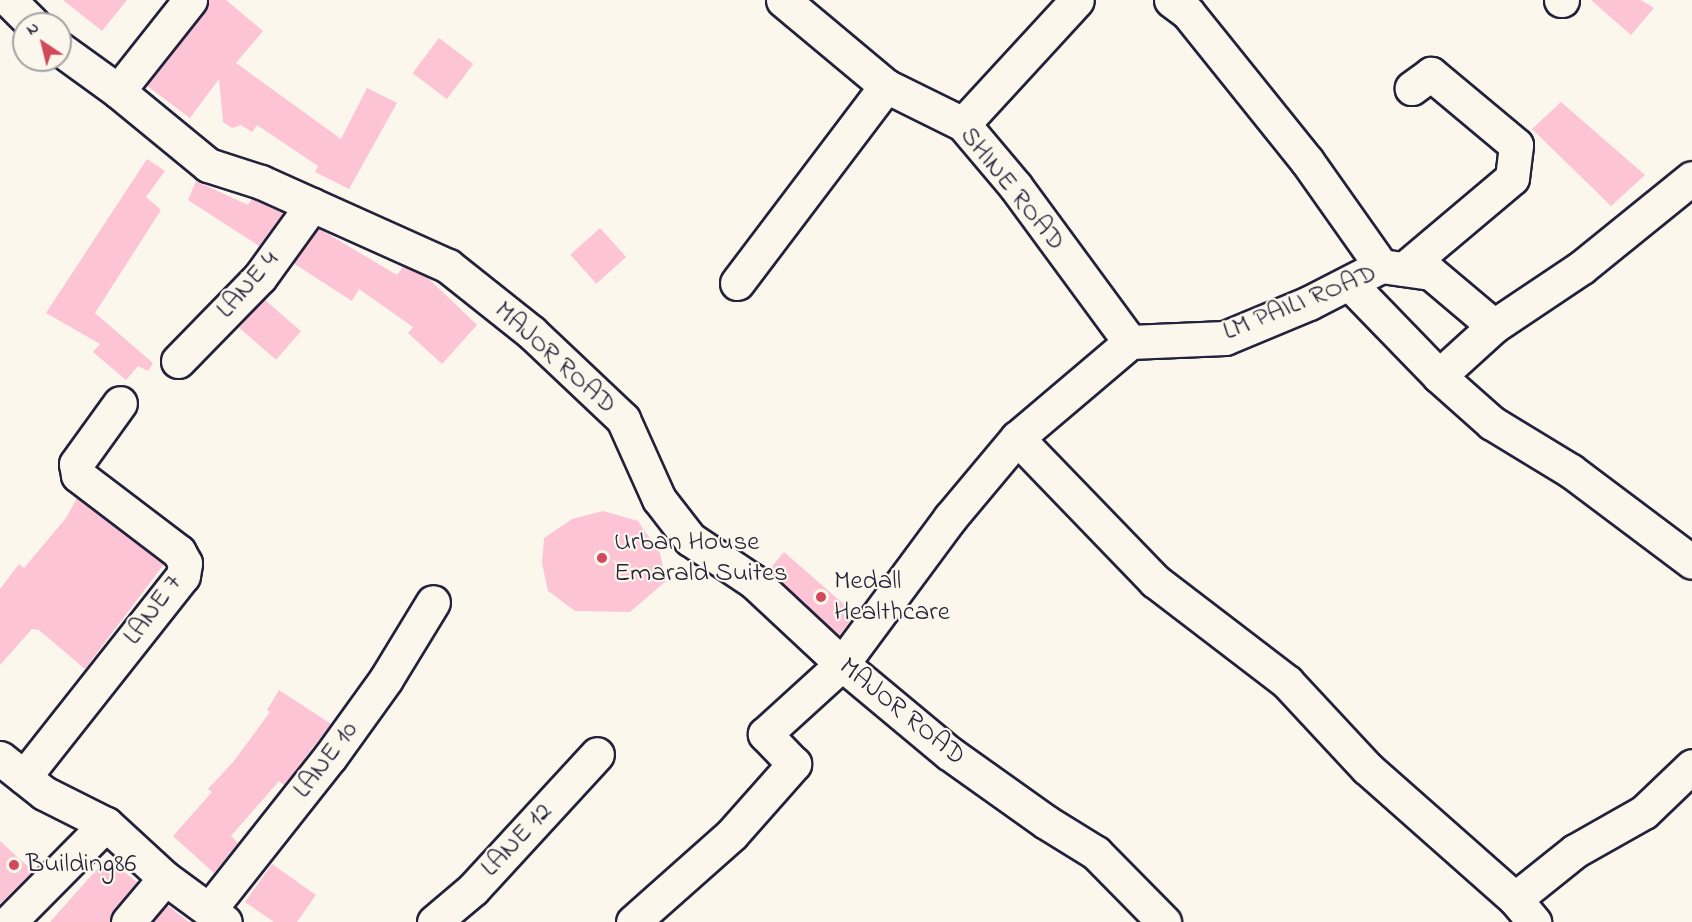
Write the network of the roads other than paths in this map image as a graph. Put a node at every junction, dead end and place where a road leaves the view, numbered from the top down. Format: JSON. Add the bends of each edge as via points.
{"nodes":[{"id":1,"x":190,"y":0,"type":"edge"},
{"id":2,"x":783,"y":0,"type":"edge"},
{"id":3,"x":1077,"y":0,"type":"edge"},
{"id":4,"x":1171,"y":0,"type":"edge"},
{"id":5,"x":72,"y":58,"type":"edge"},
{"id":6,"x":886,"y":86,"type":"junction"},
{"id":7,"x":1412,"y":88,"type":"dead end"},
{"id":8,"x":118,"y":91,"type":"junction"},
{"id":9,"x":963,"y":124,"type":"junction"},
{"id":10,"x":1692,"y":178,"type":"edge"},
{"id":11,"x":312,"y":205,"type":"junction"},
{"id":12,"x":1393,"y":268,"type":"junction"},
{"id":13,"x":737,"y":283,"type":"dead end"},
{"id":14,"x":1349,"y":283,"type":"junction"},
{"id":15,"x":1494,"y":326,"type":"junction"},
{"id":16,"x":1130,"y":342,"type":"junction"},
{"id":17,"x":178,"y":361,"type":"dead end"},
{"id":18,"x":1439,"y":376,"type":"junction"},
{"id":19,"x":120,"y":403,"type":"dead end"},
{"id":20,"x":1017,"y":438,"type":"junction"},
{"id":21,"x":1692,"y":562,"type":"edge"},
{"id":22,"x":433,"y":602,"type":"dead end"},
{"id":23,"x":842,"y":664,"type":"junction"},
{"id":24,"x":597,"y":754,"type":"dead end"},
{"id":25,"x":1692,"y":766,"type":"edge"},
{"id":26,"x":12,"y":767,"type":"edge"},
{"id":27,"x":106,"y":824,"type":"junction"},
{"id":28,"x":165,"y":878,"type":"junction"},
{"id":29,"x":1525,"y":910,"type":"edge"},
{"id":30,"x":217,"y":916,"type":"edge"},
{"id":31,"x":9,"y":922,"type":"edge"},
{"id":32,"x":128,"y":922,"type":"edge"},
{"id":33,"x":434,"y":922,"type":"edge"},
{"id":34,"x":633,"y":922,"type":"edge"},
{"id":35,"x":1164,"y":922,"type":"edge"}],
"edges":[{"from":1,"to":8,"type":"street"},
{"from":2,"to":6,"type":"street","name":"SHINE ROAD"},
{"from":3,"to":9,"type":"street"},
{"from":4,"to":12,"type":"street","via":[[1188,13]]},
{"from":5,"to":8,"type":"street","name":"MAJOR ROAD"},
{"from":6,"to":9,"type":"street","name":"SHINE ROAD"},
{"from":6,"to":13,"type":"street"},
{"from":7,"to":12,"type":"street","via":[[1431,74],[1516,145],[1512,178]]},
{"from":8,"to":11,"type":"street","name":"MAJOR ROAD","via":[[208,165],[261,182]]},
{"from":9,"to":16,"type":"street","name":"SHINE ROAD","via":[[1016,187]]},
{"from":10,"to":15,"type":"street","via":[[1582,267]]},
{"from":11,"to":17,"type":"street","name":"LANE 4","via":[[260,277]]},
{"from":11,"to":23,"type":"street","name":"MAJOR ROAD","via":[[448,266],[531,332],[623,419],[659,499],[690,539],[753,581]]},
{"from":12,"to":14,"type":"street","name":"LM PAILI ROAD"},
{"from":12,"to":15,"type":"street","name":"LM PAILI ROAD","via":[[1431,273]]},
{"from":14,"to":16,"type":"street","name":"LM PAILI ROAD","via":[[1225,338]]},
{"from":14,"to":18,"type":"street"},
{"from":15,"to":18,"type":"street"},
{"from":16,"to":20,"type":"street"},
{"from":18,"to":21,"type":"street","via":[[1492,423],[1571,471]]},
{"from":19,"to":26,"type":"street","name":"LANE 7","via":[[76,464],[78,475],[179,552],[185,563],[183,576]]},
{"from":20,"to":23,"type":"street","via":[[950,519]]},
{"from":20,"to":29,"type":"street","via":[[1155,581],[1287,682],[1366,768]]},
{"from":22,"to":30,"type":"street","name":"LANE 10","via":[[386,680]]},
{"from":23,"to":34,"type":"street","via":[[765,734],[794,764],[732,834]]},
{"from":23,"to":35,"type":"street","name":"MAJOR ROAD","via":[[949,753],[1096,853]]},
{"from":24,"to":33,"type":"street","name":"LANE 12","via":[[472,889]]},
{"from":25,"to":29,"type":"street","via":[[1644,812],[1575,851]]},
{"from":26,"to":27,"type":"street","via":[[44,793]]},
{"from":27,"to":28,"type":"street"},
{"from":27,"to":31,"type":"street"},
{"from":28,"to":30,"type":"street"},
{"from":28,"to":32,"type":"street"}]}
